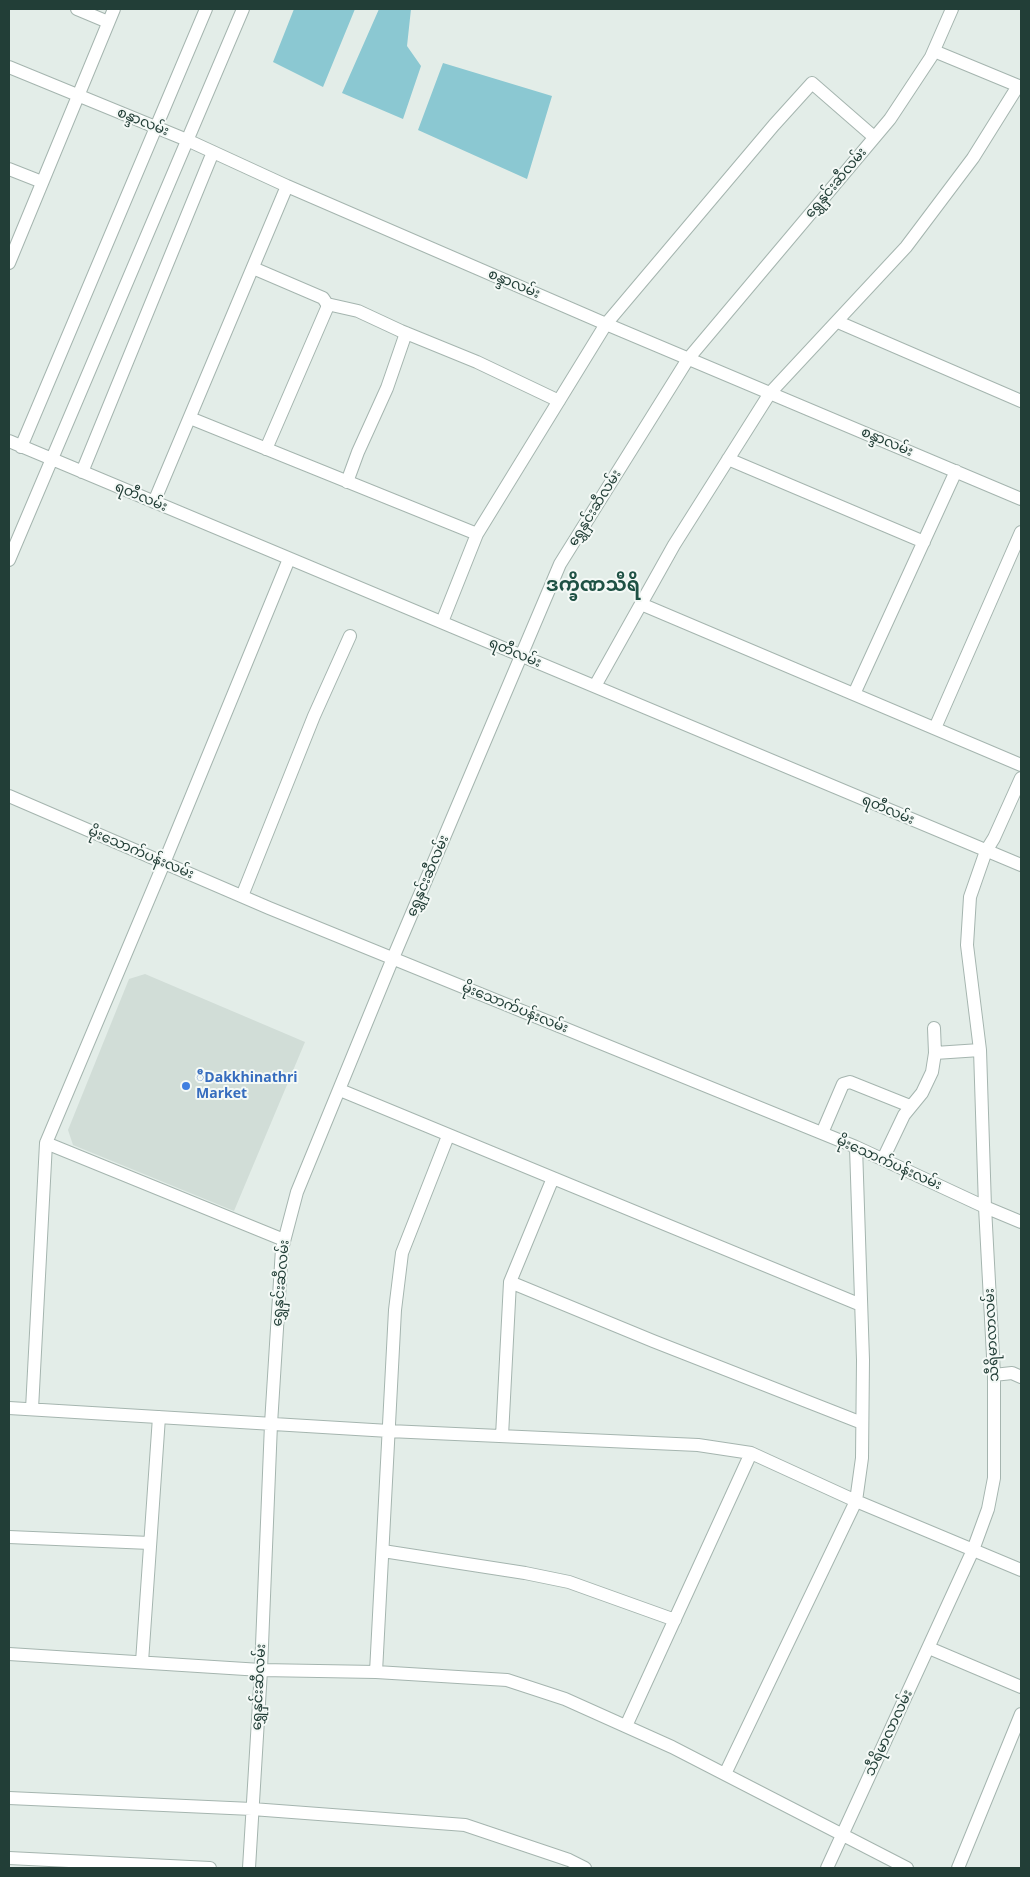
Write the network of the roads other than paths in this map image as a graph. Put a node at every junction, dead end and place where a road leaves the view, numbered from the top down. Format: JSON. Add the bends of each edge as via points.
{"nodes":[{"id":1,"x":76,"y":9,"type":"edge"},
{"id":2,"x":114,"y":9,"type":"edge"},
{"id":3,"x":206,"y":9,"type":"edge"},
{"id":4,"x":243,"y":9,"type":"edge"},
{"id":5,"x":952,"y":9,"type":"edge"},
{"id":6,"x":108,"y":22,"type":"junction"},
{"id":7,"x":934,"y":50,"type":"junction"},
{"id":8,"x":9,"y":67,"type":"edge"},
{"id":9,"x":1020,"y":86,"type":"edge"},
{"id":10,"x":78,"y":96,"type":"junction"},
{"id":11,"x":157,"y":128,"type":"junction"},
{"id":12,"x":874,"y":138,"type":"junction"},
{"id":13,"x":187,"y":140,"type":"junction"},
{"id":14,"x":213,"y":152,"type":"junction"},
{"id":15,"x":9,"y":169,"type":"edge"},
{"id":16,"x":42,"y":182,"type":"junction"},
{"id":17,"x":287,"y":186,"type":"junction"},
{"id":18,"x":9,"y":263,"type":"edge"},
{"id":19,"x":253,"y":268,"type":"junction"},
{"id":20,"x":327,"y":304,"type":"junction"},
{"id":21,"x":838,"y":322,"type":"junction"},
{"id":22,"x":606,"y":324,"type":"junction"},
{"id":23,"x":406,"y":333,"type":"junction"},
{"id":24,"x":688,"y":359,"type":"junction"},
{"id":25,"x":770,"y":393,"type":"junction"},
{"id":26,"x":559,"y":401,"type":"junction"},
{"id":27,"x":1021,"y":401,"type":"edge"},
{"id":28,"x":190,"y":418,"type":"junction"},
{"id":29,"x":9,"y":442,"type":"edge"},
{"id":30,"x":21,"y":447,"type":"junction"},
{"id":31,"x":266,"y":449,"type":"junction"},
{"id":32,"x":728,"y":459,"type":"junction"},
{"id":33,"x":52,"y":460,"type":"junction"},
{"id":34,"x":956,"y":471,"type":"junction"},
{"id":35,"x":82,"y":472,"type":"junction"},
{"id":36,"x":347,"y":482,"type":"junction"},
{"id":37,"x":1021,"y":499,"type":"edge"},
{"id":38,"x":154,"y":502,"type":"junction"},
{"id":39,"x":1021,"y":532,"type":"edge"},
{"id":40,"x":477,"y":534,"type":"junction"},
{"id":41,"x":924,"y":542,"type":"junction"},
{"id":42,"x":289,"y":559,"type":"junction"},
{"id":43,"x":9,"y":560,"type":"edge"},
{"id":44,"x":641,"y":604,"type":"junction"},
{"id":45,"x":442,"y":622,"type":"junction"},
{"id":46,"x":350,"y":636,"type":"dead end"},
{"id":47,"x":520,"y":655,"type":"junction"},
{"id":48,"x":595,"y":686,"type":"junction"},
{"id":49,"x":854,"y":694,"type":"junction"},
{"id":50,"x":935,"y":728,"type":"junction"},
{"id":51,"x":1021,"y":765,"type":"edge"},
{"id":52,"x":1021,"y":778,"type":"edge"},
{"id":53,"x":9,"y":796,"type":"edge"},
{"id":54,"x":986,"y":851,"type":"junction"},
{"id":55,"x":164,"y":863,"type":"junction"},
{"id":56,"x":1021,"y":865,"type":"edge"},
{"id":57,"x":242,"y":896,"type":"junction"},
{"id":58,"x":393,"y":958,"type":"junction"},
{"id":59,"x":934,"y":1028,"type":"dead end"},
{"id":60,"x":980,"y":1050,"type":"junction"},
{"id":61,"x":935,"y":1053,"type":"junction"},
{"id":62,"x":340,"y":1090,"type":"junction"},
{"id":63,"x":910,"y":1106,"type":"junction"},
{"id":64,"x":822,"y":1133,"type":"junction"},
{"id":65,"x":448,"y":1136,"type":"junction"},
{"id":66,"x":46,"y":1143,"type":"junction"},
{"id":67,"x":856,"y":1147,"type":"junction"},
{"id":68,"x":883,"y":1159,"type":"junction"},
{"id":69,"x":553,"y":1178,"type":"junction"},
{"id":70,"x":985,"y":1207,"type":"junction"},
{"id":71,"x":1021,"y":1222,"type":"edge"},
{"id":72,"x":284,"y":1240,"type":"junction"},
{"id":73,"x":510,"y":1282,"type":"junction"},
{"id":74,"x":861,"y":1305,"type":"junction"},
{"id":75,"x":994,"y":1375,"type":"junction"},
{"id":76,"x":1021,"y":1377,"type":"edge"},
{"id":77,"x":9,"y":1408,"type":"edge"},
{"id":78,"x":32,"y":1409,"type":"junction"},
{"id":79,"x":159,"y":1417,"type":"junction"},
{"id":80,"x":862,"y":1423,"type":"junction"},
{"id":81,"x":271,"y":1424,"type":"junction"},
{"id":82,"x":389,"y":1431,"type":"junction"},
{"id":83,"x":502,"y":1436,"type":"junction"},
{"id":84,"x":751,"y":1453,"type":"junction"},
{"id":85,"x":856,"y":1501,"type":"junction"},
{"id":86,"x":9,"y":1537,"type":"edge"},
{"id":87,"x":150,"y":1543,"type":"junction"},
{"id":88,"x":383,"y":1550,"type":"junction"},
{"id":89,"x":973,"y":1550,"type":"junction"},
{"id":90,"x":1021,"y":1570,"type":"edge"},
{"id":91,"x":675,"y":1620,"type":"junction"},
{"id":92,"x":928,"y":1648,"type":"junction"},
{"id":93,"x":9,"y":1654,"type":"edge"},
{"id":94,"x":142,"y":1662,"type":"junction"},
{"id":95,"x":260,"y":1670,"type":"junction"},
{"id":96,"x":376,"y":1672,"type":"junction"},
{"id":97,"x":1021,"y":1687,"type":"edge"},
{"id":98,"x":1021,"y":1714,"type":"edge"},
{"id":99,"x":626,"y":1726,"type":"junction"},
{"id":100,"x":725,"y":1774,"type":"junction"},
{"id":101,"x":9,"y":1798,"type":"edge"},
{"id":102,"x":252,"y":1809,"type":"junction"},
{"id":103,"x":842,"y":1836,"type":"junction"},
{"id":104,"x":9,"y":1858,"type":"edge"},
{"id":105,"x":210,"y":1868,"type":"edge"},
{"id":106,"x":249,"y":1868,"type":"edge"},
{"id":107,"x":585,"y":1868,"type":"edge"},
{"id":108,"x":827,"y":1868,"type":"edge"},
{"id":109,"x":907,"y":1868,"type":"edge"},
{"id":110,"x":958,"y":1868,"type":"edge"}],
"edges":[{"from":1,"to":6,"type":"street"},
{"from":2,"to":6,"type":"street"},
{"from":3,"to":11,"type":"street"},
{"from":4,"to":13,"type":"street"},
{"from":5,"to":7,"type":"street","name":"ရွှေနှင်းဆီလမ်း"},
{"from":6,"to":10,"type":"street"},
{"from":7,"to":9,"type":"street"},
{"from":7,"to":12,"type":"street","name":"ရွှေနှင်းဆီလမ်း","via":[[890,119]]},
{"from":8,"to":10,"type":"street","name":"စန္ဒာလမ်း"},
{"from":9,"to":21,"type":"street","via":[[973,158],[906,247]]},
{"from":10,"to":11,"type":"street","name":"စန္ဒာလမ်း"},
{"from":10,"to":16,"type":"street"},
{"from":11,"to":13,"type":"street","name":"စန္ဒာလမ်း"},
{"from":11,"to":30,"type":"street"},
{"from":12,"to":22,"type":"street","via":[[812,83]]},
{"from":12,"to":24,"type":"street","name":"ရွှေနှင်းဆီလမ်း"},
{"from":13,"to":14,"type":"street","name":"စန္ဒာလမ်း"},
{"from":13,"to":33,"type":"street"},
{"from":14,"to":17,"type":"street","name":"စန္ဒာလမ်း"},
{"from":14,"to":35,"type":"street"},
{"from":15,"to":16,"type":"street"},
{"from":16,"to":18,"type":"street"},
{"from":17,"to":19,"type":"street"},
{"from":17,"to":22,"type":"street","name":"စန္ဒာလမ်း"},
{"from":19,"to":20,"type":"street","via":[[323,298]]},
{"from":19,"to":28,"type":"street"},
{"from":20,"to":23,"type":"street","via":[[358,311]]},
{"from":20,"to":31,"type":"street"},
{"from":21,"to":25,"type":"street"},
{"from":21,"to":27,"type":"street"},
{"from":22,"to":24,"type":"street","name":"စန္ဒာလမ်း"},
{"from":22,"to":26,"type":"street"},
{"from":23,"to":26,"type":"street","via":[[478,362]]},
{"from":23,"to":36,"type":"street","via":[[387,388]]},
{"from":24,"to":25,"type":"street","name":"စန္ဒာလမ်း"},
{"from":24,"to":47,"type":"street","name":"ရွှေနှင်းဆီလမ်း","via":[[560,564]]},
{"from":25,"to":32,"type":"street"},
{"from":25,"to":34,"type":"street","name":"စန္ဒာလမ်း"},
{"from":26,"to":40,"type":"street"},
{"from":28,"to":31,"type":"street"},
{"from":28,"to":38,"type":"street"},
{"from":29,"to":30,"type":"street","name":"ရတီလမ်း"},
{"from":30,"to":33,"type":"street","name":"ရတီလမ်း"},
{"from":31,"to":36,"type":"street"},
{"from":32,"to":41,"type":"street"},
{"from":32,"to":44,"type":"street"},
{"from":33,"to":35,"type":"street","name":"ရတီလမ်း"},
{"from":33,"to":43,"type":"street"},
{"from":34,"to":37,"type":"street","name":"စန္ဒာလမ်း"},
{"from":34,"to":41,"type":"street"},
{"from":35,"to":38,"type":"street","name":"ရတီလမ်း"},
{"from":36,"to":40,"type":"street"},
{"from":38,"to":42,"type":"street","name":"ရတီလမ်း"},
{"from":39,"to":50,"type":"street"},
{"from":40,"to":45,"type":"street"},
{"from":41,"to":49,"type":"street"},
{"from":42,"to":45,"type":"street","name":"ရတီလမ်း"},
{"from":42,"to":55,"type":"street"},
{"from":44,"to":48,"type":"street"},
{"from":44,"to":49,"type":"street"},
{"from":45,"to":47,"type":"street","name":"ရတီလမ်း"},
{"from":46,"to":57,"type":"street","via":[[314,716]]},
{"from":47,"to":48,"type":"street","name":"ရတီလမ်း"},
{"from":47,"to":58,"type":"street","name":"ရွှေနှင်းဆီလမ်း"},
{"from":48,"to":54,"type":"street","name":"ရတီလမ်း"},
{"from":49,"to":50,"type":"street"},
{"from":50,"to":51,"type":"street"},
{"from":52,"to":54,"type":"street","name":"သီရိမာလာလမ်း"},
{"from":53,"to":55,"type":"street","name":"မိုးသောက်ပန်းလမ်း"},
{"from":54,"to":56,"type":"street","name":"ရတီလမ်း"},
{"from":54,"to":60,"type":"street","name":"သီရိမာလာလမ်း","via":[[970,897],[967,945]]},
{"from":55,"to":57,"type":"street","name":"မိုးသောက်ပန်းလမ်း"},
{"from":55,"to":66,"type":"street"},
{"from":57,"to":58,"type":"street","name":"မိုးသောက်ပန်းလမ်း"},
{"from":58,"to":62,"type":"street","name":"ရွှေနှင်းဆီလမ်း"},
{"from":58,"to":64,"type":"street","name":"မိုးသောက်ပန်းလမ်း"},
{"from":59,"to":61,"type":"street"},
{"from":60,"to":61,"type":"street"},
{"from":60,"to":70,"type":"street","name":"သီရိမာလာလမ်း"},
{"from":61,"to":63,"type":"street","via":[[932,1072],[922,1093]]},
{"from":62,"to":65,"type":"street"},
{"from":62,"to":72,"type":"street","name":"ရွှေနှင်းဆီလမ်း","via":[[297,1192]]},
{"from":63,"to":64,"type":"street","via":[[850,1082],[844,1084]]},
{"from":63,"to":68,"type":"street"},
{"from":64,"to":67,"type":"street","name":"မိုးသောက်ပန်းလမ်း"},
{"from":65,"to":69,"type":"street"},
{"from":65,"to":82,"type":"street","via":[[402,1253],[395,1310]]},
{"from":66,"to":72,"type":"street"},
{"from":66,"to":78,"type":"street"},
{"from":67,"to":68,"type":"street","name":"မိုးသောက်ပန်းလမ်း"},
{"from":67,"to":74,"type":"street"},
{"from":68,"to":70,"type":"street","name":"မိုးသောက်ပန်းလမ်း"},
{"from":69,"to":73,"type":"street"},
{"from":69,"to":74,"type":"street"},
{"from":70,"to":71,"type":"street","name":"မိုးသောက်ပန်းလမ်း"},
{"from":70,"to":75,"type":"street","name":"သီရိမာလာလမ်း"},
{"from":72,"to":81,"type":"street","name":"ရွှေနှင်းဆီလမ်း"},
{"from":73,"to":80,"type":"street"},
{"from":73,"to":83,"type":"street"},
{"from":74,"to":80,"type":"street"},
{"from":75,"to":76,"type":"street","via":[[1012,1373]]},
{"from":75,"to":89,"type":"street","name":"သီရိမာလာလမ်း","via":[[994,1478],[988,1509]]},
{"from":77,"to":78,"type":"street"},
{"from":78,"to":79,"type":"street"},
{"from":79,"to":81,"type":"street"},
{"from":79,"to":87,"type":"street"},
{"from":80,"to":85,"type":"street","via":[[862,1458]]},
{"from":81,"to":82,"type":"street"},
{"from":81,"to":95,"type":"street","name":"ရွှေနှင်းဆီလမ်း"},
{"from":82,"to":83,"type":"street"},
{"from":82,"to":88,"type":"street"},
{"from":83,"to":84,"type":"street","via":[[698,1445]]},
{"from":84,"to":85,"type":"street"},
{"from":84,"to":91,"type":"street"},
{"from":85,"to":89,"type":"street"},
{"from":85,"to":100,"type":"street"},
{"from":86,"to":87,"type":"street"},
{"from":87,"to":94,"type":"street"},
{"from":88,"to":91,"type":"street","via":[[569,1582]]},
{"from":88,"to":96,"type":"street"},
{"from":89,"to":90,"type":"street"},
{"from":89,"to":92,"type":"street","name":"သီရိမာလာလမ်း"},
{"from":91,"to":99,"type":"street"},
{"from":92,"to":97,"type":"street"},
{"from":92,"to":103,"type":"street","name":"သီရိမာလာလမ်း"},
{"from":93,"to":94,"type":"street"},
{"from":94,"to":95,"type":"street"},
{"from":95,"to":96,"type":"street"},
{"from":95,"to":102,"type":"street","name":"ရွှေနှင်းဆီလမ်း"},
{"from":96,"to":99,"type":"street","via":[[508,1680],[565,1699]]},
{"from":98,"to":110,"type":"street"},
{"from":99,"to":100,"type":"street"},
{"from":100,"to":103,"type":"street"},
{"from":101,"to":102,"type":"street"},
{"from":102,"to":106,"type":"street","name":"ရွှေနှင်းဆီလမ်း"},
{"from":102,"to":107,"type":"street","via":[[465,1825]]},
{"from":103,"to":108,"type":"street","name":"သီရိမာလာလမ်း"},
{"from":103,"to":109,"type":"street"},
{"from":104,"to":105,"type":"street"}]}
